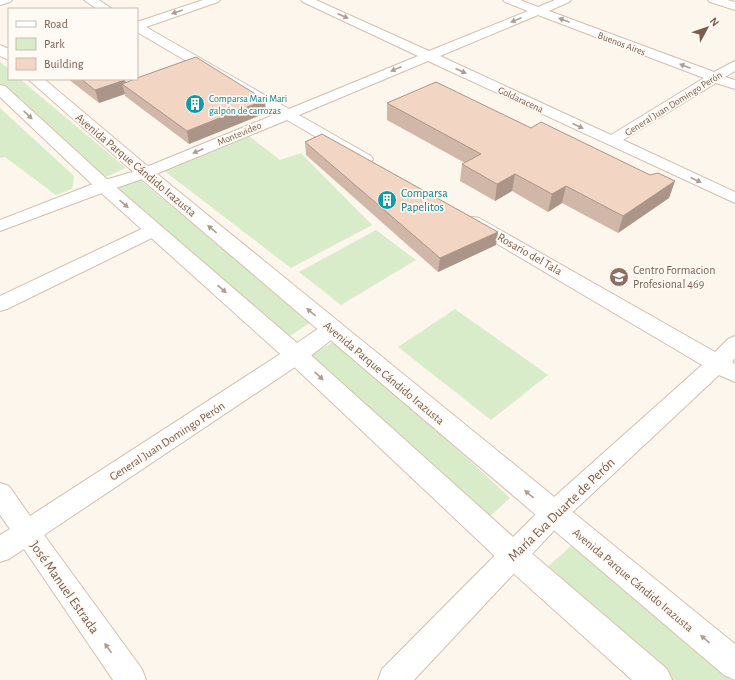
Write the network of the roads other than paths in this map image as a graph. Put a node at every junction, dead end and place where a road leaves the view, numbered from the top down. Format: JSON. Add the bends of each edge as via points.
{"nodes":[{"id":1,"x":6,"y":0,"type":"edge"},
{"id":2,"x":90,"y":0,"type":"edge"},
{"id":3,"x":214,"y":0,"type":"edge"},
{"id":4,"x":307,"y":0,"type":"edge"},
{"id":5,"x":509,"y":0,"type":"edge"},
{"id":6,"x":565,"y":0,"type":"edge"},
{"id":7,"x":714,"y":0,"type":"edge"},
{"id":8,"x":0,"y":2,"type":"edge"},
{"id":9,"x":735,"y":6,"type":"edge"},
{"id":10,"x":104,"y":8,"type":"edge"},
{"id":11,"x":538,"y":11,"type":"junction"},
{"id":12,"x":138,"y":26,"type":"edge"},
{"id":13,"x":138,"y":27,"type":"edge"},
{"id":14,"x":0,"y":49,"type":"edge"},
{"id":15,"x":8,"y":55,"type":"edge"},
{"id":16,"x":429,"y":56,"type":"junction"},
{"id":17,"x":735,"y":65,"type":"edge"},
{"id":18,"x":714,"y":77,"type":"junction"},
{"id":19,"x":37,"y":80,"type":"edge"},
{"id":20,"x":735,"y":85,"type":"edge"},
{"id":21,"x":0,"y":89,"type":"edge"},
{"id":22,"x":287,"y":113,"type":"junction"},
{"id":23,"x":611,"y":141,"type":"junction"},
{"id":24,"x":376,"y":165,"type":"edge"},
{"id":25,"x":145,"y":173,"type":"junction"},
{"id":26,"x":104,"y":186,"type":"junction"},
{"id":27,"x":735,"y":198,"type":"edge"},
{"id":28,"x":458,"y":213,"type":"edge"},
{"id":29,"x":0,"y":226,"type":"edge"},
{"id":30,"x":154,"y":230,"type":"junction"},
{"id":31,"x":0,"y":304,"type":"edge"},
{"id":32,"x":332,"y":329,"type":"junction"},
{"id":33,"x":735,"y":344,"type":"edge"},
{"id":34,"x":296,"y":355,"type":"junction"},
{"id":35,"x":726,"y":369,"type":"edge"},
{"id":36,"x":0,"y":494,"type":"edge"},
{"id":37,"x":553,"y":514,"type":"junction"},
{"id":38,"x":27,"y":533,"type":"junction"},
{"id":39,"x":0,"y":550,"type":"edge"},
{"id":40,"x":512,"y":554,"type":"junction"},
{"id":41,"x":735,"y":664,"type":"edge"},
{"id":42,"x":131,"y":680,"type":"edge"},
{"id":43,"x":393,"y":680,"type":"edge"},
{"id":44,"x":656,"y":680,"type":"edge"}],
"edges":[{"from":1,"to":8,"type":"street"},
{"from":2,"to":10,"type":"street"},
{"from":3,"to":12,"type":"street","one_way":true},
{"from":4,"to":16,"type":"street","name":"Goldaracena","one_way":true},
{"from":5,"to":11,"type":"street","name":"Buenos Aires"},
{"from":6,"to":11,"type":"street","name":"Montevideo"},
{"from":7,"to":9,"type":"street"},
{"from":11,"to":16,"type":"street","name":"Montevideo","one_way":true},
{"from":18,"to":11,"type":"street","name":"Buenos Aires","one_way":true},
{"from":13,"to":22,"type":"street"},
{"from":14,"to":15,"type":"main road"},
{"from":16,"to":22,"type":"street","name":"Montevideo","one_way":true},
{"from":16,"to":23,"type":"street","name":"Goldaracena","one_way":true},
{"from":17,"to":18,"type":"street","name":"General Juan Domingo Perón"},
{"from":18,"to":20,"type":"street","name":"Buenos Aires"},
{"from":18,"to":23,"type":"street","name":"General Juan Domingo Perón"},
{"from":19,"to":25,"type":"main road","name":"Avenida Parque Cándido Irazusta"},
{"from":21,"to":26,"type":"main road","one_way":true},
{"from":22,"to":24,"type":"street"},
{"from":22,"to":25,"type":"street","name":"Montevideo","one_way":true},
{"from":23,"to":27,"type":"street","name":"Goldaracena","one_way":true},
{"from":25,"to":26,"type":"street","name":"Montevideo"},
{"from":32,"to":25,"type":"main road","name":"Avenida Parque Cándido Irazusta","one_way":true},
{"from":26,"to":29,"type":"street","name":"Montevideo"},
{"from":26,"to":30,"type":"main road","one_way":true},
{"from":28,"to":35,"type":"street","name":"Rosario del Tala"},
{"from":30,"to":31,"type":"street"},
{"from":30,"to":34,"type":"main road","one_way":true},
{"from":32,"to":34,"type":"street","name":"General Juan Domingo Perón"},
{"from":37,"to":32,"type":"main road","name":"Avenida Parque Cándido Irazusta","one_way":true},
{"from":33,"to":35,"type":"street","name":"María Eva Duarte de Perón"},
{"from":34,"to":38,"type":"street","name":"General Juan Domingo Perón"},
{"from":34,"to":40,"type":"main road","one_way":true},
{"from":35,"to":37,"type":"street","name":"María Eva Duarte de Perón"},
{"from":36,"to":38,"type":"street","name":"José Manuel Estrada"},
{"from":37,"to":40,"type":"street","name":"María Eva Duarte de Perón"},
{"from":41,"to":37,"type":"main road","name":"Avenida Parque Cándido Irazusta","one_way":true},
{"from":38,"to":39,"type":"street","name":"General Juan Domingo Perón"},
{"from":42,"to":38,"type":"street","name":"José Manuel Estrada","one_way":true},
{"from":40,"to":43,"type":"street","name":"María Eva Duarte de Perón"},
{"from":40,"to":44,"type":"main road"}]}
